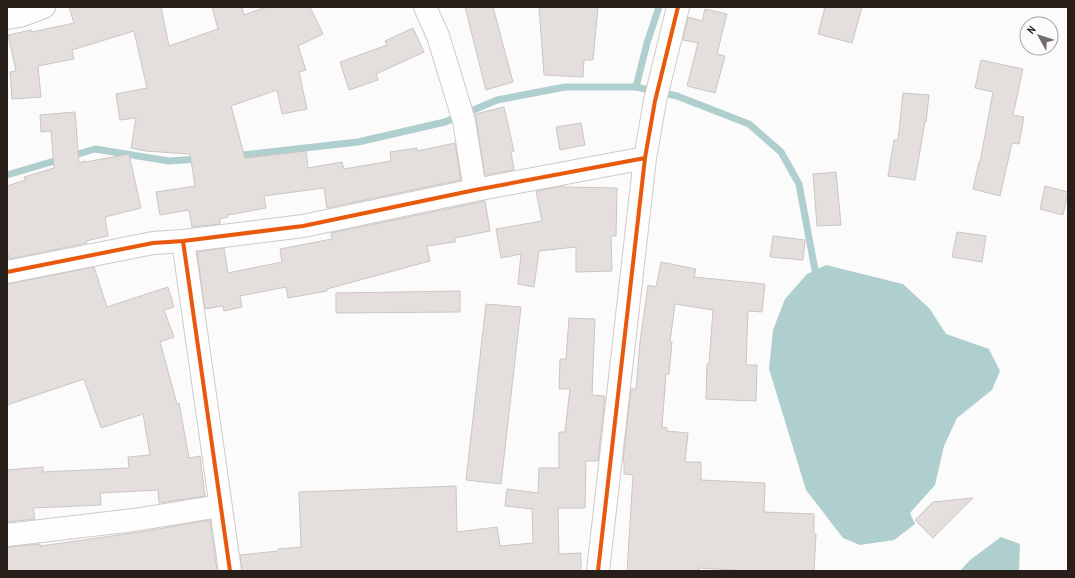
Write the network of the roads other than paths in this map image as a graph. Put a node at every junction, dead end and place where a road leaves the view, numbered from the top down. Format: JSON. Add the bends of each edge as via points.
{"nodes":[{"id":1,"x":44,"y":7,"type":"edge"},
{"id":2,"x":425,"y":7,"type":"edge"},
{"id":3,"x":678,"y":7,"type":"edge"},
{"id":4,"x":7,"y":18,"type":"edge"},
{"id":5,"x":645,"y":158,"type":"junction"},
{"id":6,"x":475,"y":190,"type":"junction"},
{"id":7,"x":183,"y":241,"type":"junction"},
{"id":8,"x":7,"y":272,"type":"edge"},
{"id":9,"x":220,"y":506,"type":"junction"},
{"id":10,"x":7,"y":535,"type":"edge"},
{"id":11,"x":230,"y":571,"type":"edge"},
{"id":12,"x":598,"y":571,"type":"edge"}],
"edges":[{"from":1,"to":4,"type":"street"},
{"from":2,"to":6,"type":"street","via":[[438,36],[462,114]]},
{"from":3,"to":5,"type":"street","via":[[656,92]]},
{"from":5,"to":6,"type":"street"},
{"from":5,"to":12,"type":"street"},
{"from":6,"to":7,"type":"street","via":[[303,226]]},
{"from":7,"to":8,"type":"street","via":[[153,243]]},
{"from":7,"to":9,"type":"street"},
{"from":9,"to":10,"type":"street","via":[[134,520]]},
{"from":9,"to":11,"type":"street"}]}
